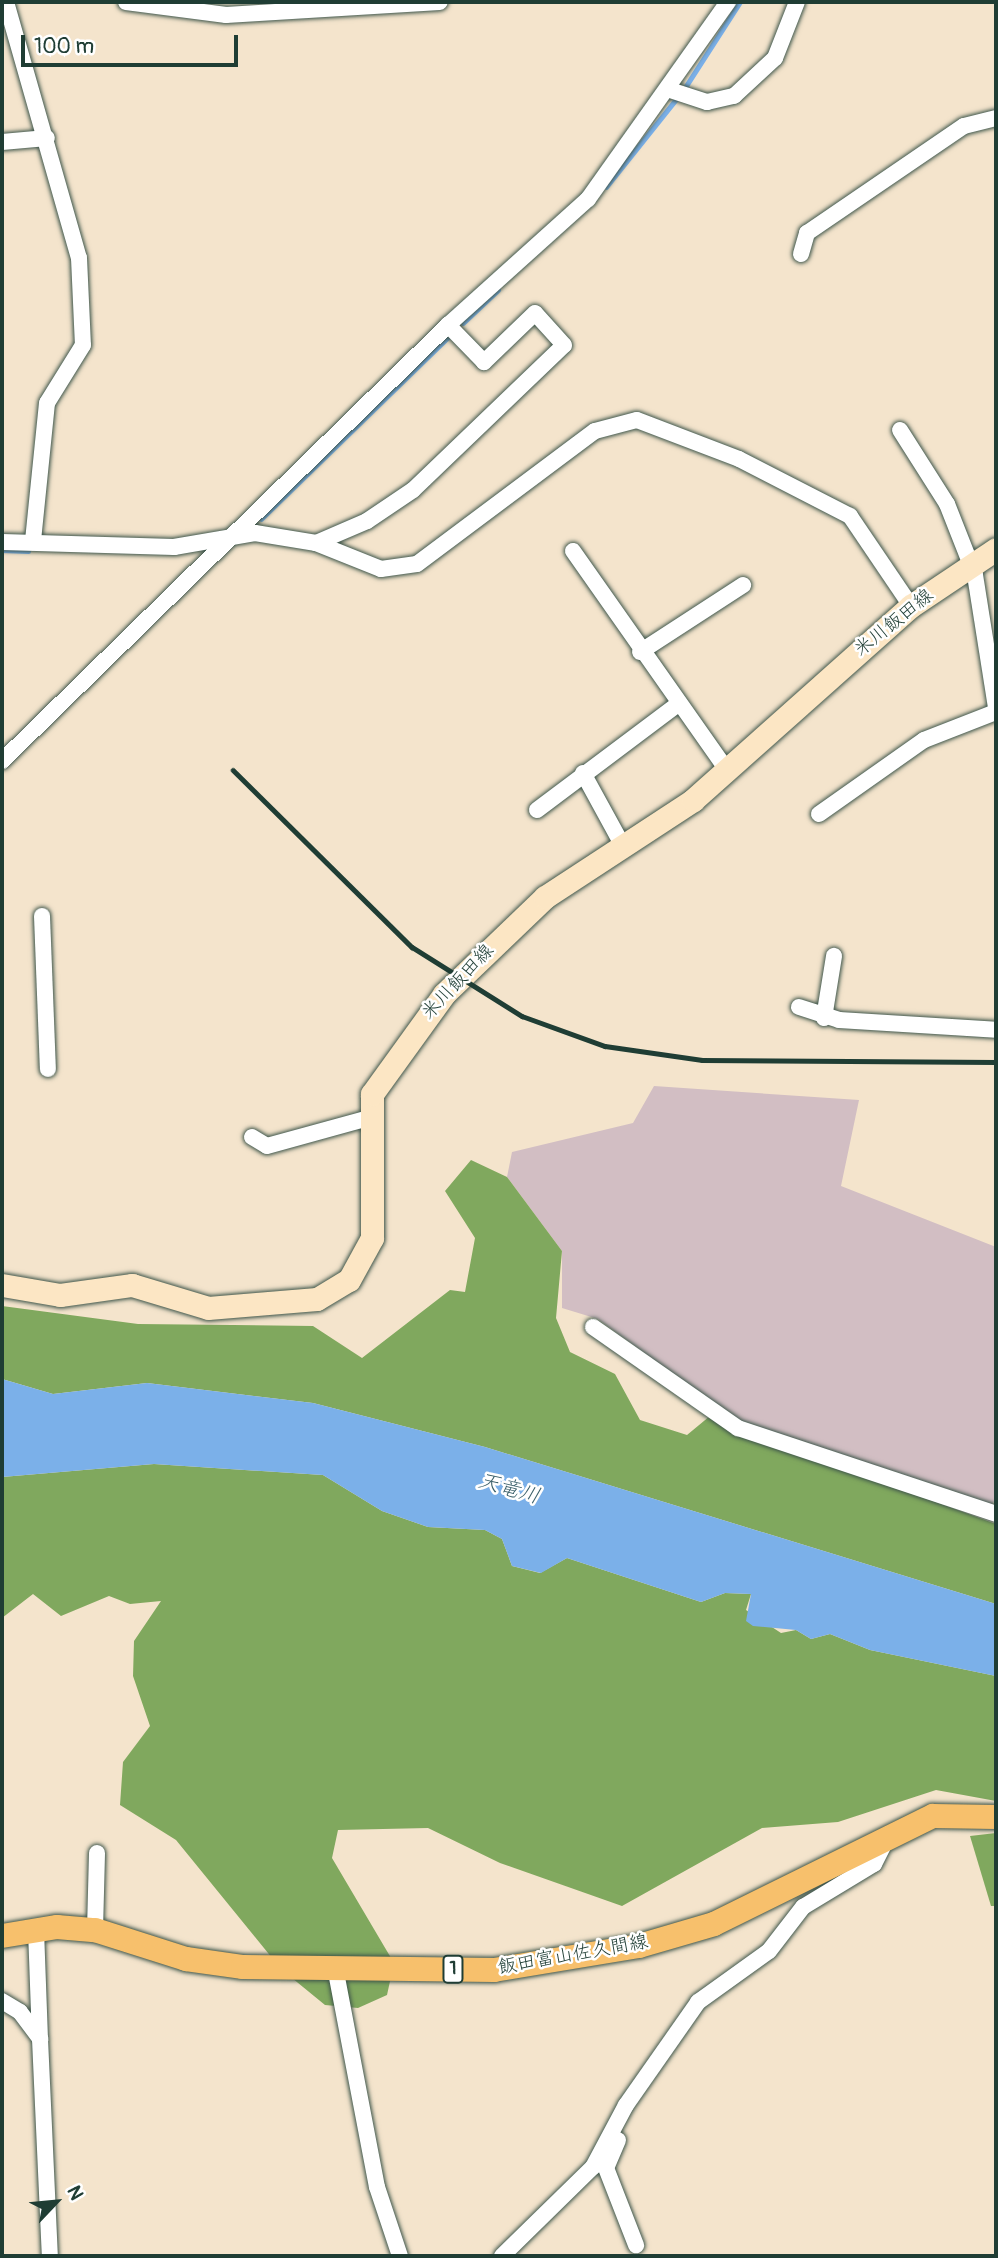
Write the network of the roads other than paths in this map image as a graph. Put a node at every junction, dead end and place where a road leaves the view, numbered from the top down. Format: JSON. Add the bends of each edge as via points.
{"nodes":[{"id":1,"x":6,"y":2,"type":"edge"},
{"id":2,"x":126,"y":2,"type":"edge"},
{"id":3,"x":440,"y":2,"type":"edge"},
{"id":4,"x":728,"y":2,"type":"edge"},
{"id":5,"x":797,"y":2,"type":"edge"},
{"id":6,"x":670,"y":90,"type":"junction"},
{"id":7,"x":996,"y":118,"type":"edge"},
{"id":8,"x":47,"y":138,"type":"junction"},
{"id":9,"x":2,"y":142,"type":"edge"},
{"id":10,"x":801,"y":254,"type":"dead end"},
{"id":11,"x":448,"y":326,"type":"junction"},
{"id":12,"x":900,"y":430,"type":"dead end"},
{"id":13,"x":227,"y":540,"type":"junction"},
{"id":14,"x":2,"y":542,"type":"edge"},
{"id":15,"x":33,"y":542,"type":"junction"},
{"id":16,"x":316,"y":543,"type":"junction"},
{"id":17,"x":996,"y":549,"type":"edge"},
{"id":18,"x":573,"y":551,"type":"dead end"},
{"id":19,"x":971,"y":564,"type":"junction"},
{"id":20,"x":743,"y":585,"type":"dead end"},
{"id":21,"x":911,"y":606,"type":"junction"},
{"id":22,"x":639,"y":652,"type":"junction"},
{"id":23,"x":677,"y":705,"type":"junction"},
{"id":24,"x":996,"y":710,"type":"edge"},
{"id":25,"x":2,"y":761,"type":"edge"},
{"id":26,"x":727,"y":770,"type":"junction"},
{"id":27,"x":583,"y":773,"type":"junction"},
{"id":28,"x":537,"y":810,"type":"dead end"},
{"id":29,"x":820,"y":814,"type":"dead end"},
{"id":30,"x":623,"y":846,"type":"junction"},
{"id":31,"x":42,"y":916,"type":"dead end"},
{"id":32,"x":834,"y":956,"type":"dead end"},
{"id":33,"x":799,"y":1007,"type":"dead end"},
{"id":34,"x":824,"y":1018,"type":"junction"},
{"id":35,"x":996,"y":1030,"type":"edge"},
{"id":36,"x":48,"y":1069,"type":"dead end"},
{"id":37,"x":369,"y":1118,"type":"junction"},
{"id":38,"x":252,"y":1137,"type":"dead end"},
{"id":39,"x":2,"y":1285,"type":"edge"},
{"id":40,"x":593,"y":1327,"type":"dead end"},
{"id":41,"x":996,"y":1514,"type":"edge"},
{"id":42,"x":996,"y":1817,"type":"edge"},
{"id":43,"x":886,"y":1840,"type":"junction"},
{"id":44,"x":97,"y":1853,"type":"dead end"},
{"id":45,"x":36,"y":1930,"type":"junction"},
{"id":46,"x":95,"y":1930,"type":"junction"},
{"id":47,"x":2,"y":1936,"type":"edge"},
{"id":48,"x":335,"y":1967,"type":"junction"},
{"id":49,"x":2,"y":2001,"type":"edge"},
{"id":50,"x":40,"y":2039,"type":"junction"},
{"id":51,"x":626,"y":2105,"type":"junction"},
{"id":52,"x":636,"y":2245,"type":"dead end"},
{"id":53,"x":50,"y":2256,"type":"edge"},
{"id":54,"x":400,"y":2256,"type":"edge"},
{"id":55,"x":502,"y":2256,"type":"edge"}],
"edges":[{"from":1,"to":8,"type":"street"},
{"from":2,"to":3,"type":"street","via":[[226,15]]},
{"from":4,"to":6,"type":"street"},
{"from":5,"to":6,"type":"street","via":[[775,58],[734,96],[707,102]]},
{"from":6,"to":11,"type":"street","via":[[588,199]]},
{"from":7,"to":10,"type":"street","via":[[964,126],[807,233]]},
{"from":8,"to":9,"type":"street"},
{"from":8,"to":15,"type":"street","via":[[75,232],[83,345],[47,403]]},
{"from":11,"to":13,"type":"street"},
{"from":11,"to":16,"type":"street","via":[[484,362],[536,313],[564,345],[414,490],[368,522]]},
{"from":12,"to":19,"type":"street","via":[[947,504]]},
{"from":13,"to":15,"type":"street","via":[[174,547]]},
{"from":13,"to":16,"type":"street","via":[[255,533]]},
{"from":13,"to":25,"type":"street"},
{"from":14,"to":15,"type":"street"},
{"from":16,"to":21,"type":"street","via":[[381,569],[417,564],[594,431],[637,420],[738,459],[850,516]]},
{"from":17,"to":19,"type":"main road","name":"米川飯田線"},
{"from":18,"to":22,"type":"street"},
{"from":19,"to":21,"type":"main road","name":"米川飯田線"},
{"from":19,"to":24,"type":"street"},
{"from":20,"to":22,"type":"street"},
{"from":21,"to":26,"type":"main road","name":"米川飯田線"},
{"from":22,"to":23,"type":"street"},
{"from":23,"to":26,"type":"street"},
{"from":23,"to":27,"type":"street"},
{"from":24,"to":29,"type":"street","via":[[924,740]]},
{"from":26,"to":30,"type":"main road","name":"米川飯田線"},
{"from":27,"to":28,"type":"street"},
{"from":27,"to":30,"type":"street"},
{"from":30,"to":37,"type":"main road","name":"米川飯田線","via":[[545,897],[456,980],[386,1068],[372,1094]]},
{"from":31,"to":36,"type":"street"},
{"from":32,"to":34,"type":"street"},
{"from":33,"to":34,"type":"street"},
{"from":34,"to":35,"type":"street"},
{"from":37,"to":38,"type":"street","via":[[267,1146]]},
{"from":37,"to":39,"type":"main road","name":"米川飯田線","via":[[366,1258],[349,1280],[317,1299],[208,1308],[132,1285],[60,1295]]},
{"from":40,"to":41,"type":"street","via":[[738,1428]]},
{"from":42,"to":43,"type":"main road","name":"飯田富山佐久間線","number":"1","via":[[933,1816]]},
{"from":43,"to":48,"type":"main road","name":"飯田富山佐久間線","number":"1","via":[[714,1924],[639,1946],[494,1970]]},
{"from":43,"to":51,"type":"street","via":[[874,1864],[803,1907],[769,1951],[698,2002]]},
{"from":44,"to":46,"type":"street"},
{"from":45,"to":46,"type":"main road","name":"飯田富山佐久間線","number":"1"},
{"from":45,"to":47,"type":"main road","name":"飯田富山佐久間線","number":"1"},
{"from":45,"to":50,"type":"street"},
{"from":46,"to":48,"type":"main road","name":"飯田富山佐久間線","number":"1","via":[[186,1959],[243,1967]]},
{"from":48,"to":54,"type":"street","via":[[377,2187]]},
{"from":49,"to":50,"type":"street"},
{"from":50,"to":53,"type":"street"},
{"from":51,"to":52,"type":"street","via":[[606,2168]]},
{"from":51,"to":55,"type":"street","via":[[593,2167]]}]}
